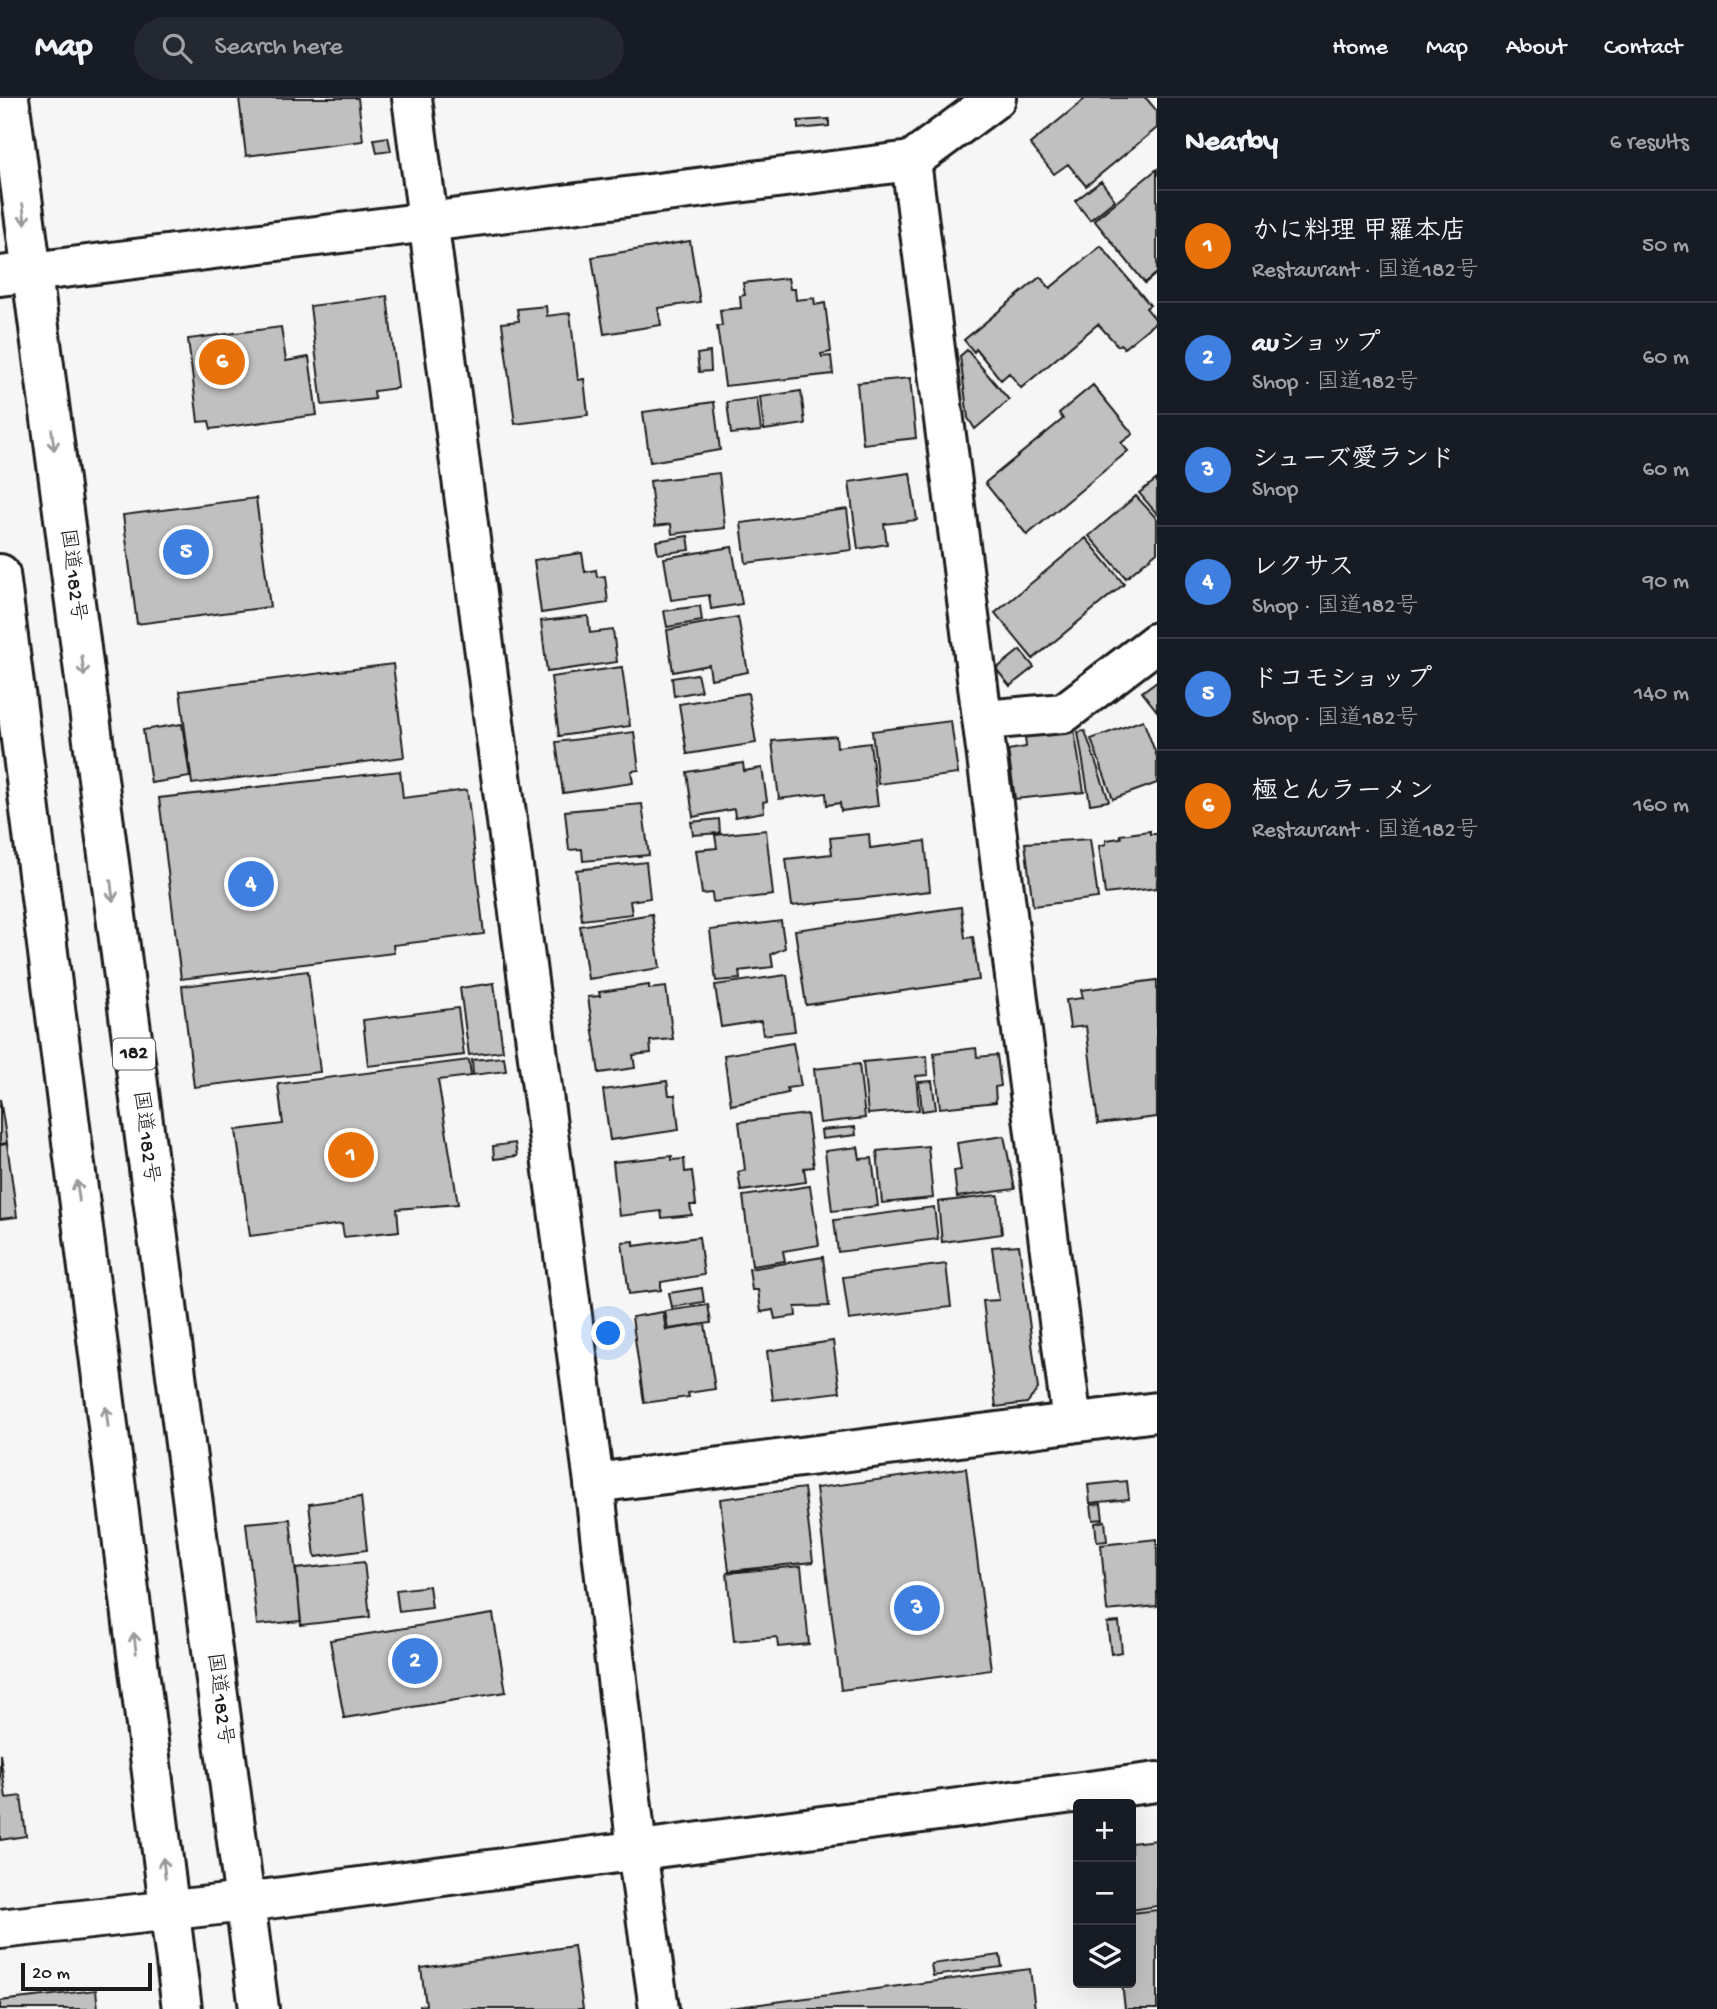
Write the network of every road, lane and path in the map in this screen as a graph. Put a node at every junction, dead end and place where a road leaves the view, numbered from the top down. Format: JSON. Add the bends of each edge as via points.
{"nodes":[{"id":1,"x":9,"y":98,"type":"edge"},
{"id":2,"x":412,"y":98,"type":"edge"},
{"id":3,"x":996,"y":98,"type":"edge"},
{"id":4,"x":911,"y":161,"type":"junction"},
{"id":5,"x":429,"y":224,"type":"junction"},
{"id":6,"x":15,"y":274,"type":"edge"},
{"id":7,"x":0,"y":574,"type":"edge"},
{"id":8,"x":1157,"y":642,"type":"edge"},
{"id":9,"x":984,"y":720,"type":"junction"},
{"id":10,"x":1157,"y":1412,"type":"edge"},
{"id":11,"x":1072,"y":1423,"type":"junction"},
{"id":12,"x":594,"y":1483,"type":"junction"},
{"id":13,"x":1157,"y":1782,"type":"edge"},
{"id":14,"x":637,"y":1850,"type":"junction"},
{"id":15,"x":245,"y":1902,"type":"junction"},
{"id":16,"x":170,"y":1911,"type":"junction"},
{"id":17,"x":0,"y":1929,"type":"edge"},
{"id":18,"x":182,"y":2009,"type":"edge"},
{"id":19,"x":259,"y":2009,"type":"edge"},
{"id":20,"x":659,"y":2009,"type":"edge"}],
"edges":[{"from":1,"to":6,"type":"main road","name":"国道182号","number":"182","one_way":true},
{"from":2,"to":5,"type":"main road"},
{"from":3,"to":4,"type":"main road"},
{"from":4,"to":5,"type":"main road"},
{"from":4,"to":9,"type":"main road"},
{"from":5,"to":6,"type":"main road"},
{"from":5,"to":12,"type":"main road"},
{"from":6,"to":15,"type":"main road","name":"国道182号","number":"182","one_way":true},
{"from":16,"to":7,"type":"main road","one_way":true},
{"from":8,"to":9,"type":"main road","via":[[1064,713]]},
{"from":9,"to":11,"type":"main road"},
{"from":10,"to":11,"type":"main road"},
{"from":11,"to":12,"type":"main road"},
{"from":12,"to":14,"type":"main road"},
{"from":13,"to":14,"type":"main road"},
{"from":14,"to":15,"type":"main road"},
{"from":14,"to":20,"type":"main road"},
{"from":15,"to":16,"type":"main road"},
{"from":15,"to":19,"type":"main road","name":"国道182号","number":"182"},
{"from":16,"to":17,"type":"main road"},
{"from":16,"to":18,"type":"main road"}]}
